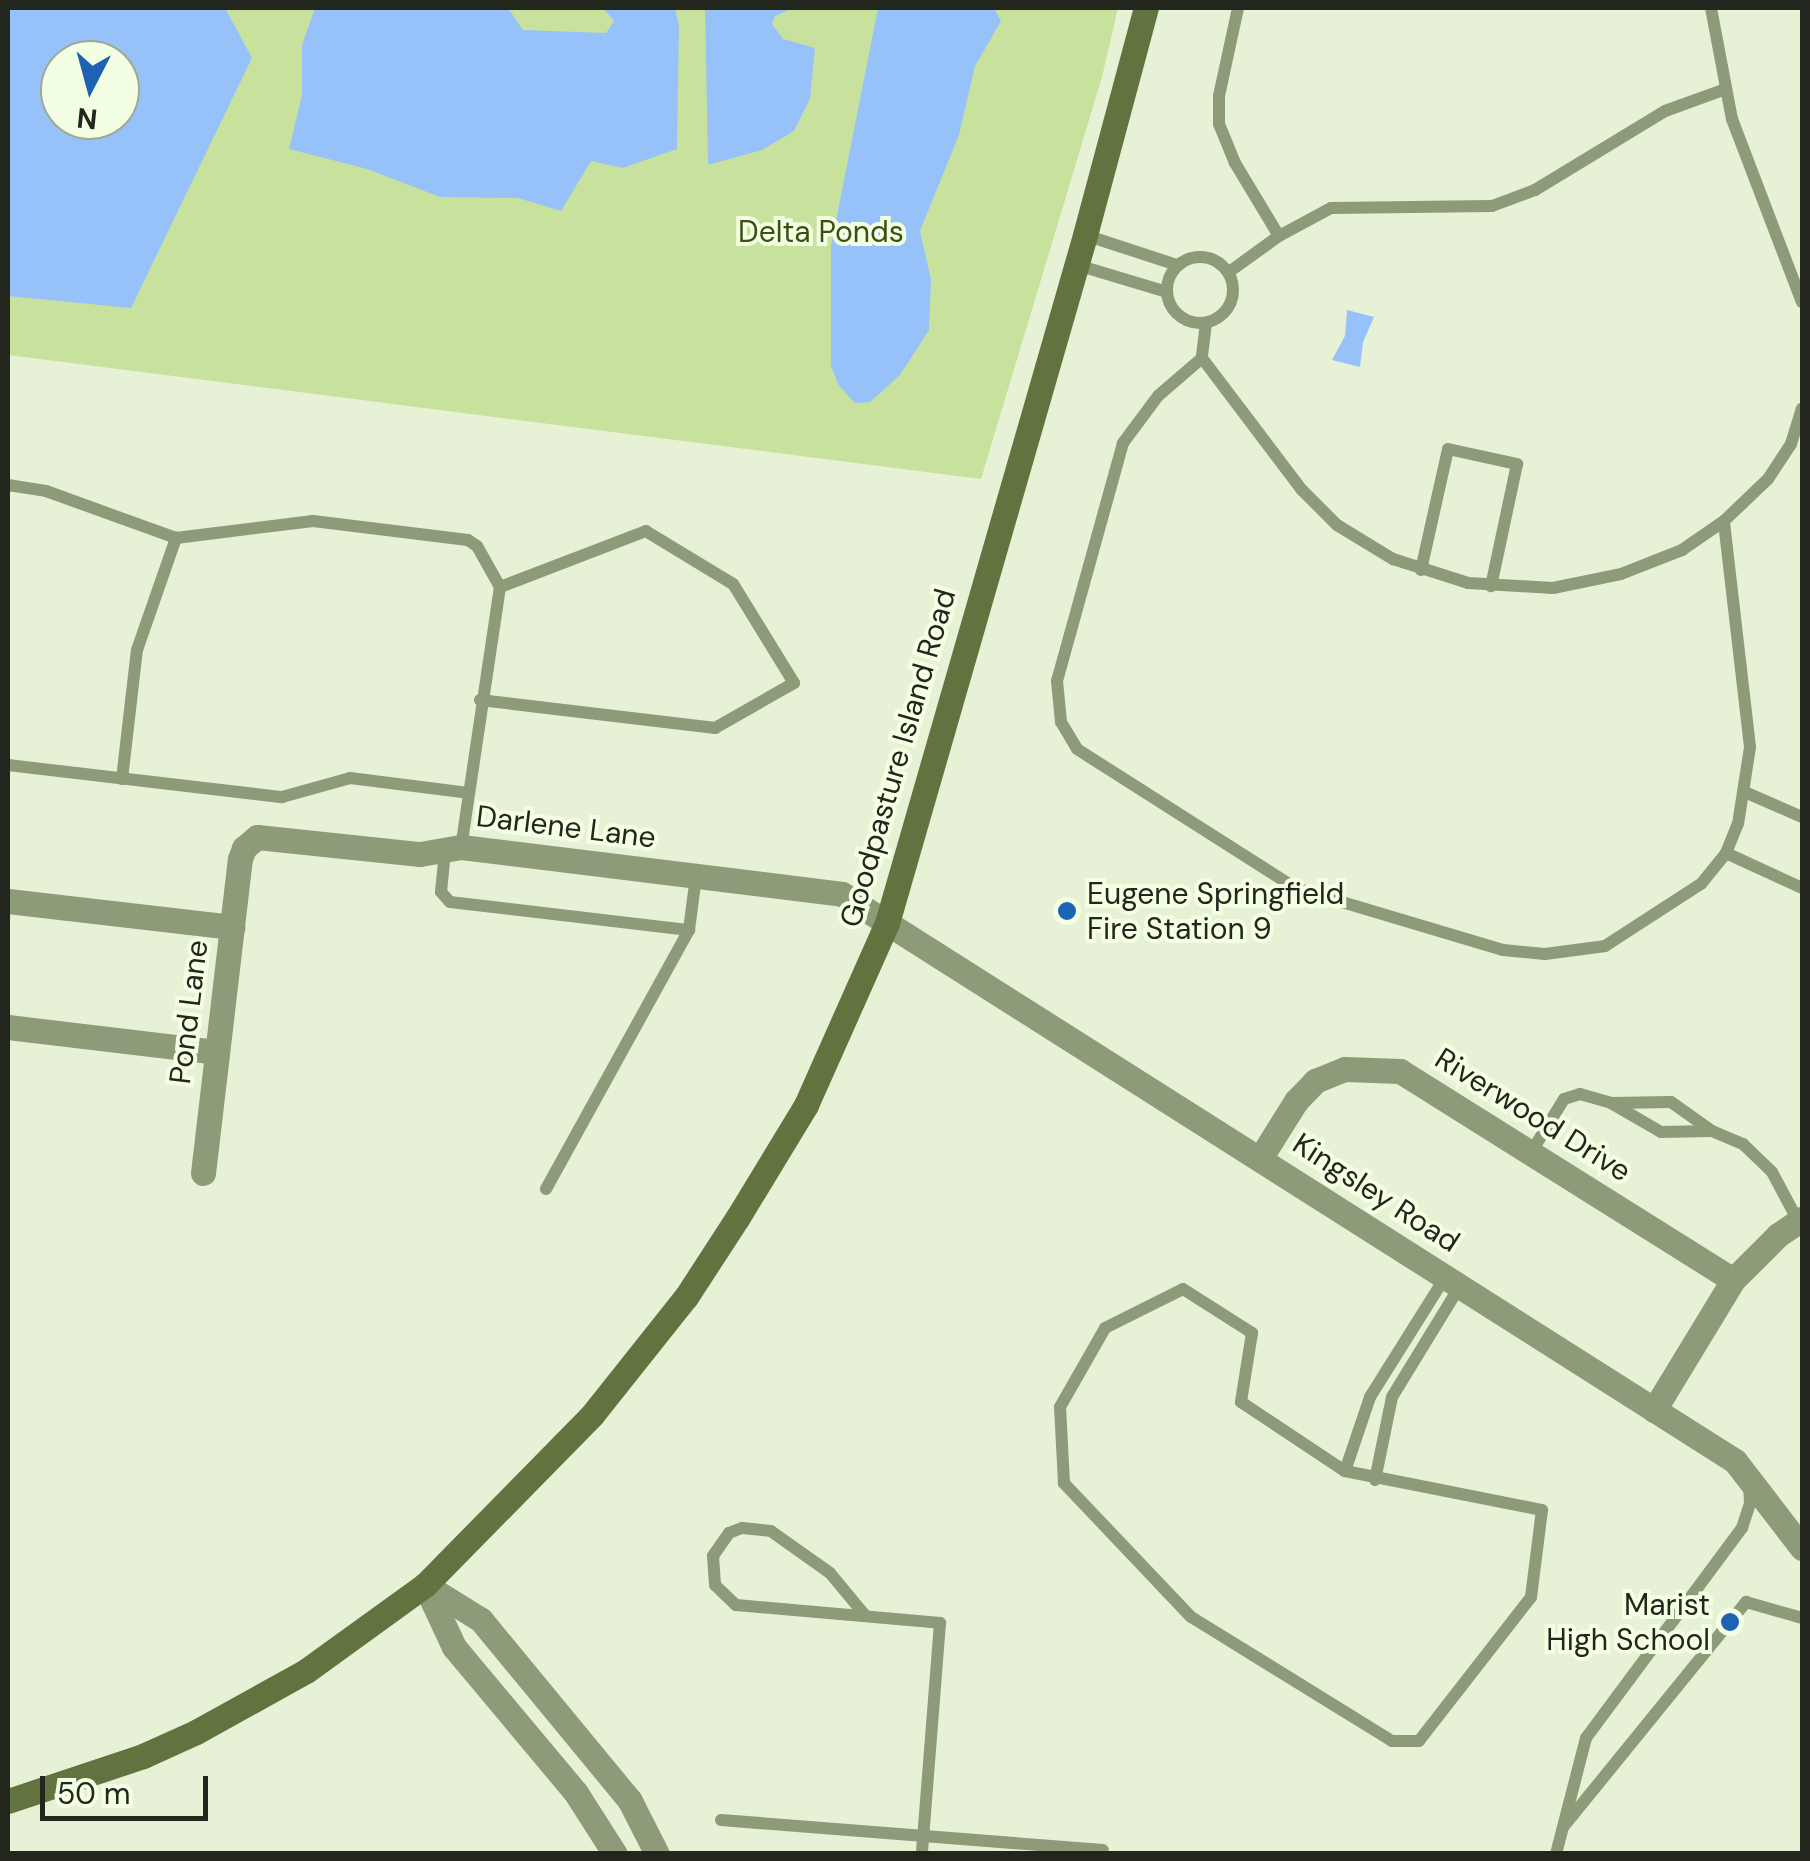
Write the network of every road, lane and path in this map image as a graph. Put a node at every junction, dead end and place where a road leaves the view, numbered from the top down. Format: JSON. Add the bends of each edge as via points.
{"nodes":[{"id":1,"x":1146,"y":8,"type":"edge"},
{"id":2,"x":1238,"y":8,"type":"edge"},
{"id":3,"x":1711,"y":8,"type":"edge"},
{"id":4,"x":1723,"y":90,"type":"junction"},
{"id":5,"x":1086,"y":235,"type":"junction"},
{"id":6,"x":1279,"y":236,"type":"junction"},
{"id":7,"x":1076,"y":265,"type":"junction"},
{"id":8,"x":1178,"y":265,"type":"junction"},
{"id":9,"x":1229,"y":272,"type":"junction"},
{"id":10,"x":1167,"y":292,"type":"junction"},
{"id":11,"x":1802,"y":302,"type":"edge"},
{"id":12,"x":1206,"y":322,"type":"junction"},
{"id":13,"x":1202,"y":358,"type":"junction"},
{"id":14,"x":1802,"y":409,"type":"edge"},
{"id":15,"x":8,"y":485,"type":"edge"},
{"id":16,"x":1724,"y":521,"type":"junction"},
{"id":17,"x":176,"y":538,"type":"junction"},
{"id":18,"x":1422,"y":570,"type":"junction"},
{"id":19,"x":500,"y":586,"type":"junction"},
{"id":20,"x":1490,"y":586,"type":"junction"},
{"id":21,"x":480,"y":700,"type":"junction"},
{"id":22,"x":8,"y":765,"type":"edge"},
{"id":23,"x":122,"y":779,"type":"junction"},
{"id":24,"x":468,"y":793,"type":"junction"},
{"id":25,"x":1746,"y":793,"type":"junction"},
{"id":26,"x":1802,"y":816,"type":"edge"},
{"id":27,"x":453,"y":849,"type":"junction"},
{"id":28,"x":1726,"y":853,"type":"junction"},
{"id":29,"x":240,"y":858,"type":"joint"},
{"id":30,"x":696,"y":876,"type":"junction"},
{"id":31,"x":1802,"y":888,"type":"edge"},
{"id":32,"x":8,"y":900,"type":"edge"},
{"id":33,"x":887,"y":923,"type":"junction"},
{"id":34,"x":232,"y":927,"type":"junction"},
{"id":35,"x":689,"y":930,"type":"junction"},
{"id":36,"x":8,"y":1027,"type":"edge"},
{"id":37,"x":217,"y":1052,"type":"junction"},
{"id":38,"x":1611,"y":1103,"type":"junction"},
{"id":39,"x":1712,"y":1131,"type":"junction"},
{"id":40,"x":1532,"y":1151,"type":"junction"},
{"id":41,"x":1261,"y":1158,"type":"junction"},
{"id":42,"x":203,"y":1173,"type":"dead end"},
{"id":43,"x":546,"y":1189,"type":"dead end"},
{"id":44,"x":1800,"y":1220,"type":"edge"},
{"id":45,"x":1733,"y":1280,"type":"junction"},
{"id":46,"x":1453,"y":1281,"type":"junction"},
{"id":47,"x":1654,"y":1410,"type":"junction"},
{"id":48,"x":1743,"y":1467,"type":"junction"},
{"id":49,"x":1345,"y":1470,"type":"junction"},
{"id":50,"x":1375,"y":1480,"type":"junction"},
{"id":51,"x":1802,"y":1548,"type":"edge"},
{"id":52,"x":425,"y":1585,"type":"junction"},
{"id":53,"x":864,"y":1614,"type":"junction"},
{"id":54,"x":1802,"y":1618,"type":"edge"},
{"id":55,"x":8,"y":1801,"type":"edge"},
{"id":56,"x":722,"y":1820,"type":"dead end"},
{"id":57,"x":1562,"y":1829,"type":"junction"},
{"id":58,"x":924,"y":1836,"type":"junction"},
{"id":59,"x":1103,"y":1850,"type":"dead end"},
{"id":60,"x":615,"y":1854,"type":"edge"},
{"id":61,"x":657,"y":1854,"type":"edge"},
{"id":62,"x":922,"y":1854,"type":"edge"},
{"id":63,"x":1556,"y":1854,"type":"edge"}],
"edges":[{"from":1,"to":5,"type":"main road","name":"Goodpasture Island Road"},
{"from":2,"to":6,"type":"lane","via":[[1219,124]]},
{"from":3,"to":4,"type":"lane"},
{"from":4,"to":6,"type":"lane","via":[[1665,111],[1535,190],[1492,206],[1340,206]]},
{"from":4,"to":11,"type":"lane"},
{"from":5,"to":7,"type":"main road","name":"Goodpasture Island Road"},
{"from":5,"to":8,"type":"lane"},
{"from":6,"to":9,"type":"lane"},
{"from":7,"to":10,"type":"lane"},
{"from":7,"to":33,"type":"main road","name":"Goodpasture Island Road"},
{"from":8,"to":9,"type":"lane","via":[[1211,258]]},
{"from":8,"to":10,"type":"lane"},
{"from":9,"to":12,"type":"lane","via":[[1230,306]]},
{"from":10,"to":12,"type":"lane","via":[[1174,311]]},
{"from":12,"to":13,"type":"lane"},
{"from":13,"to":18,"type":"lane","via":[[1302,490],[1337,525]]},
{"from":13,"to":28,"type":"lane","via":[[1158,396],[1123,442],[1057,681],[1061,722],[1077,749],[1295,888],[1515,952],[1605,946],[1678,902]]},
{"from":14,"to":16,"type":"lane","via":[[1771,474]]},
{"from":15,"to":17,"type":"lane","via":[[46,491]]},
{"from":16,"to":20,"type":"lane","via":[[1682,550],[1621,574],[1552,588]]},
{"from":16,"to":25,"type":"lane","via":[[1750,747]]},
{"from":17,"to":19,"type":"lane","via":[[313,520],[468,540]]},
{"from":17,"to":23,"type":"lane","via":[[137,650]]},
{"from":18,"to":20,"type":"lane"},
{"from":18,"to":20,"type":"lane","via":[[1448,449],[1517,464]]},
{"from":19,"to":21,"type":"lane"},
{"from":19,"to":21,"type":"lane","via":[[646,532],[734,584],[794,682],[716,728]]},
{"from":21,"to":24,"type":"lane"},
{"from":22,"to":23,"type":"lane"},
{"from":23,"to":24,"type":"lane","via":[[282,797],[350,778]]},
{"from":24,"to":27,"type":"lane"},
{"from":25,"to":26,"type":"lane"},
{"from":25,"to":28,"type":"lane"},
{"from":27,"to":29,"type":"street","name":"Darlene Lane","via":[[420,854],[265,836],[249,842]]},
{"from":27,"to":30,"type":"street","name":"Darlene Lane"},
{"from":27,"to":35,"type":"lane","via":[[441,892],[450,902]]},
{"from":28,"to":31,"type":"lane"},
{"from":29,"to":34,"type":"street","name":"Pond Lane"},
{"from":30,"to":33,"type":"street","name":"Darlene Lane","via":[[842,894]]},
{"from":30,"to":35,"type":"lane"},
{"from":32,"to":34,"type":"street"},
{"from":33,"to":41,"type":"street","name":"Kingsley Road"},
{"from":33,"to":52,"type":"main road","name":"Goodpasture Island Road","via":[[806,1105],[686,1296],[592,1415]]},
{"from":34,"to":37,"type":"street","name":"Pond Lane"},
{"from":35,"to":43,"type":"lane"},
{"from":36,"to":37,"type":"street"},
{"from":37,"to":42,"type":"street","name":"Pond Lane"},
{"from":38,"to":39,"type":"lane","via":[[1661,1132]]},
{"from":38,"to":39,"type":"lane","via":[[1671,1102]]},
{"from":38,"to":40,"type":"lane","via":[[1568,1096]]},
{"from":39,"to":44,"type":"lane","via":[[1763,1160]]},
{"from":40,"to":41,"type":"street","name":"Riverwood Drive","via":[[1417,1078],[1363,1066],[1328,1074],[1305,1090]]},
{"from":40,"to":45,"type":"street","name":"Riverwood Drive"},
{"from":41,"to":46,"type":"street","name":"Kingsley Road"},
{"from":44,"to":45,"type":"street"},
{"from":45,"to":47,"type":"street"},
{"from":46,"to":47,"type":"street","name":"Kingsley Road"},
{"from":46,"to":49,"type":"lane","via":[[1370,1398]]},
{"from":46,"to":50,"type":"lane","via":[[1392,1397]]},
{"from":47,"to":48,"type":"street","name":"Kingsley Road"},
{"from":48,"to":51,"type":"street","name":"Kingsley Road"},
{"from":48,"to":57,"type":"lane","via":[[1750,1489],[1742,1528],[1586,1738]]},
{"from":49,"to":50,"type":"lane"},
{"from":49,"to":50,"type":"lane","via":[[1241,1402],[1252,1333],[1183,1289],[1105,1328],[1060,1407],[1064,1483],[1191,1617],[1392,1741],[1411,1744],[1427,1735],[1531,1598],[1542,1510]]},
{"from":52,"to":55,"type":"main road","name":"Goodpasture Island Road","via":[[306,1671],[196,1732]]},
{"from":52,"to":60,"type":"street","via":[[454,1647],[586,1806]]},
{"from":52,"to":61,"type":"street","via":[[481,1620],[630,1801]]},
{"from":53,"to":53,"type":"lane","via":[[830,1573],[772,1531],[742,1528],[712,1556],[716,1586],[736,1604]]},
{"from":53,"to":58,"type":"lane","via":[[940,1623]]},
{"from":54,"to":57,"type":"lane","via":[[1746,1602]]},
{"from":56,"to":58,"type":"lane"},
{"from":57,"to":63,"type":"lane"},
{"from":58,"to":59,"type":"lane"},
{"from":58,"to":62,"type":"lane"}]}
